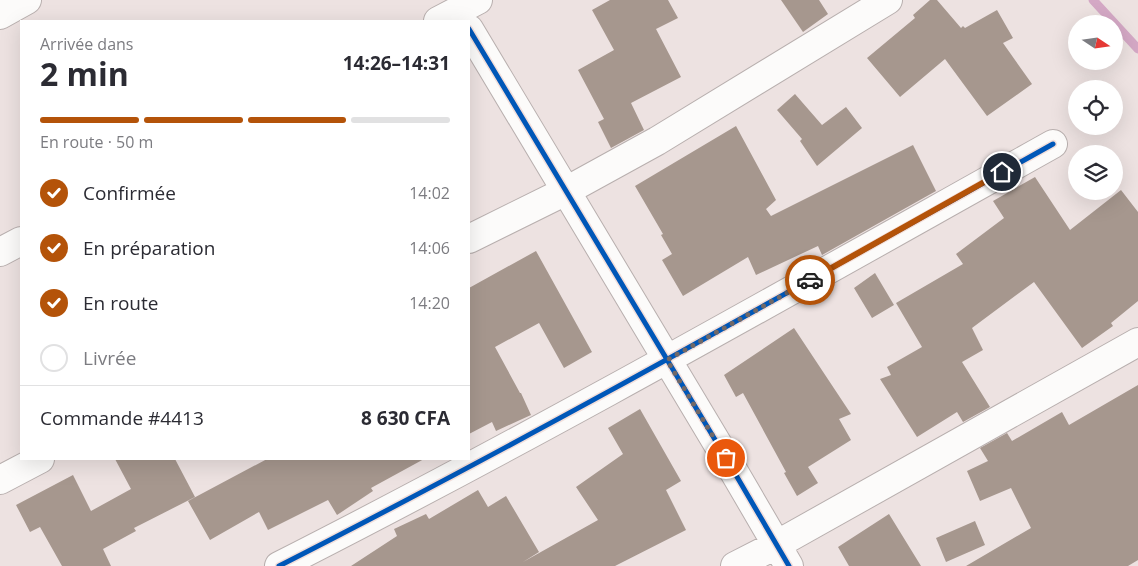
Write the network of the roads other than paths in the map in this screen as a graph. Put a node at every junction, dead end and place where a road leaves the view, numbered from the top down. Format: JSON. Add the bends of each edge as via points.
{"nodes":[{"id":1,"x":27,"y":0,"type":"edge"},
{"id":2,"x":888,"y":0,"type":"edge"},
{"id":3,"x":0,"y":15,"type":"edge"},
{"id":4,"x":470,"y":32,"type":"edge"},
{"id":5,"x":1053,"y":144,"type":"dead end"},
{"id":6,"x":566,"y":191,"type":"junction"},
{"id":7,"x":470,"y":239,"type":"edge"},
{"id":8,"x":20,"y":242,"type":"edge"},
{"id":9,"x":0,"y":252,"type":"edge"},
{"id":10,"x":1138,"y":342,"type":"edge"},
{"id":11,"x":667,"y":360,"type":"junction"},
{"id":12,"x":38,"y":460,"type":"edge"},
{"id":13,"x":0,"y":480,"type":"edge"},
{"id":14,"x":782,"y":555,"type":"edge"},
{"id":15,"x":280,"y":566,"type":"edge"},
{"id":16,"x":735,"y":566,"type":"edge"}],
"edges":[{"from":1,"to":3,"type":"street"},
{"from":2,"to":6,"type":"street","via":[[657,141]]},
{"from":4,"to":6,"type":"street"},
{"from":5,"to":11,"type":"street"},
{"from":6,"to":7,"type":"street"},
{"from":6,"to":11,"type":"street"},
{"from":8,"to":9,"type":"street"},
{"from":10,"to":14,"type":"street"},
{"from":11,"to":14,"type":"street"},
{"from":11,"to":15,"type":"street"},
{"from":12,"to":13,"type":"street"},
{"from":14,"to":16,"type":"street"}]}
